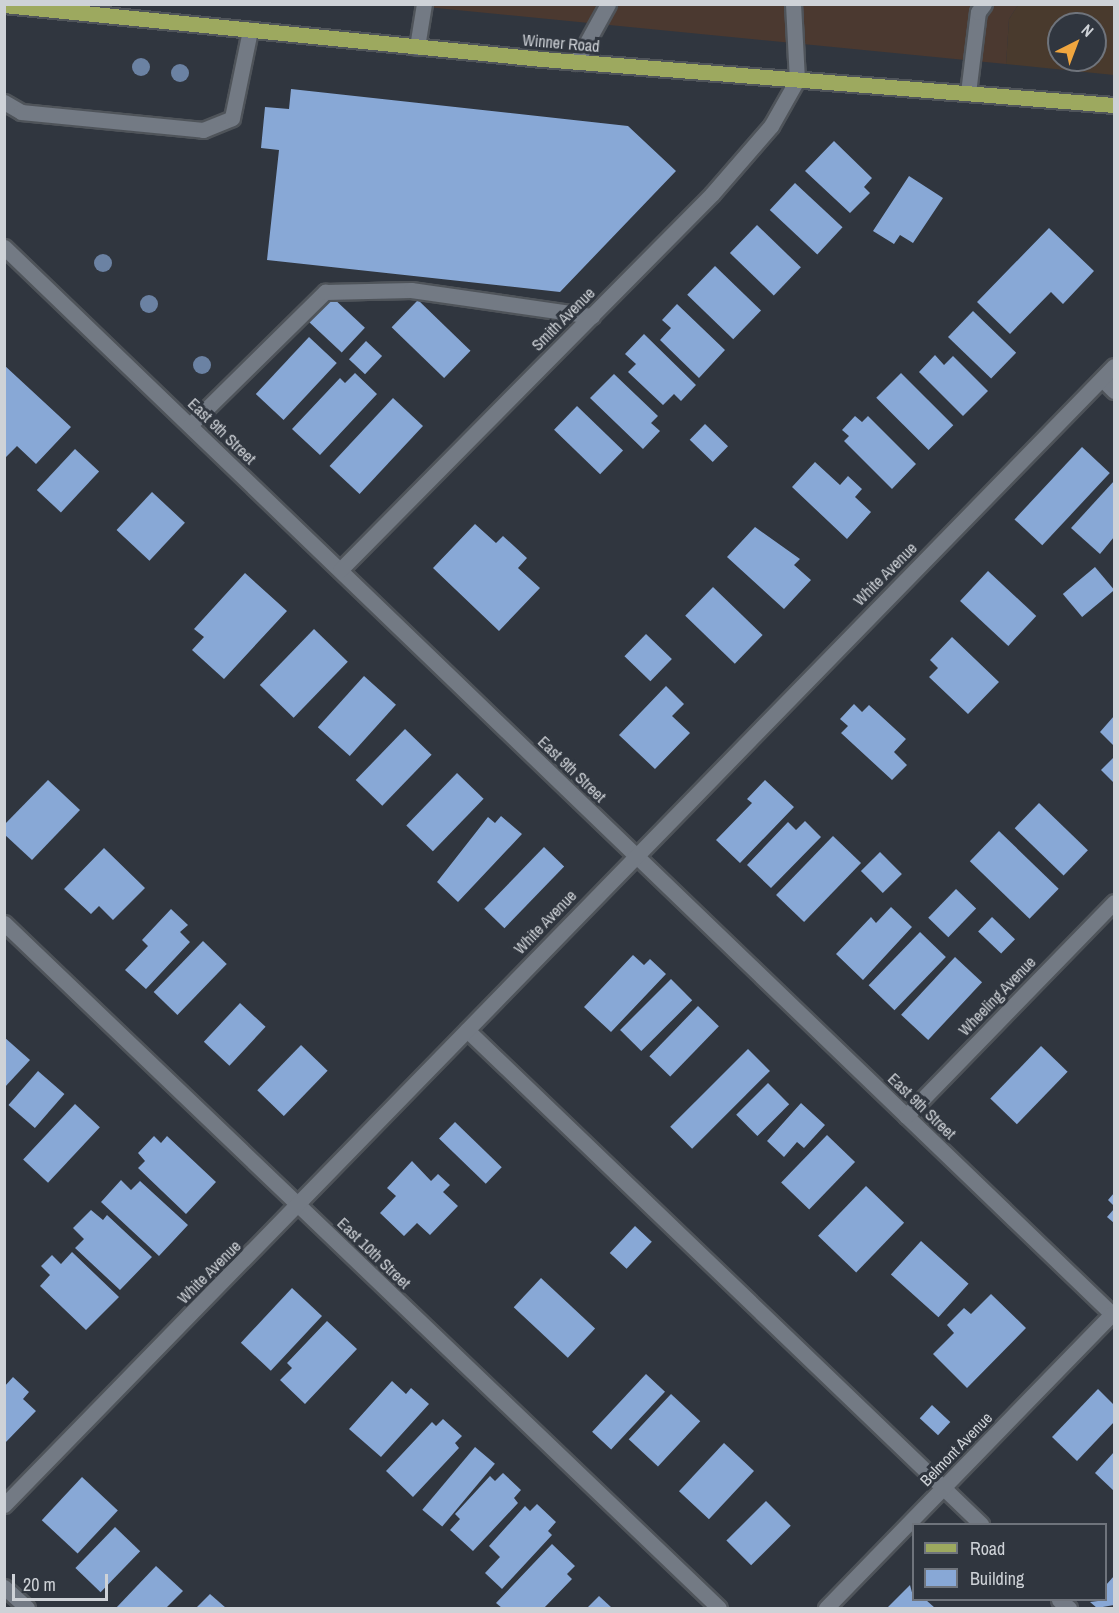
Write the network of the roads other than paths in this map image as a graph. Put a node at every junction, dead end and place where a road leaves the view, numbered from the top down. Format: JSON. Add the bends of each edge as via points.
{"nodes":[{"id":1,"x":424,"y":4,"type":"edge"},
{"id":2,"x":608,"y":4,"type":"edge"},
{"id":3,"x":793,"y":4,"type":"edge"},
{"id":4,"x":984,"y":4,"type":"edge"},
{"id":5,"x":4,"y":5,"type":"edge"},
{"id":6,"x":250,"y":30,"type":"junction"},
{"id":7,"x":417,"y":47,"type":"junction"},
{"id":8,"x":576,"y":62,"type":"junction"},
{"id":9,"x":797,"y":80,"type":"junction"},
{"id":10,"x":968,"y":93,"type":"junction"},
{"id":11,"x":4,"y":102,"type":"edge"},
{"id":12,"x":1114,"y":105,"type":"edge"},
{"id":13,"x":4,"y":247,"type":"edge"},
{"id":14,"x":592,"y":316,"type":"junction"},
{"id":15,"x":1114,"y":366,"type":"edge"},
{"id":16,"x":1102,"y":379,"type":"junction"},
{"id":17,"x":1114,"y":391,"type":"edge"},
{"id":18,"x":190,"y":425,"type":"junction"},
{"id":19,"x":340,"y":570,"type":"junction"},
{"id":20,"x":634,"y":854,"type":"junction"},
{"id":21,"x":1114,"y":902,"type":"edge"},
{"id":22,"x":4,"y":923,"type":"edge"},
{"id":23,"x":467,"y":1030,"type":"junction"},
{"id":24,"x":906,"y":1116,"type":"junction"},
{"id":25,"x":299,"y":1205,"type":"junction"},
{"id":26,"x":1113,"y":1315,"type":"edge"},
{"id":27,"x":943,"y":1488,"type":"junction"},
{"id":28,"x":4,"y":1505,"type":"edge"},
{"id":29,"x":980,"y":1523,"type":"edge"},
{"id":30,"x":4,"y":1587,"type":"edge"},
{"id":31,"x":27,"y":1608,"type":"edge"},
{"id":32,"x":719,"y":1608,"type":"edge"},
{"id":33,"x":826,"y":1608,"type":"edge"}],
"edges":[{"from":1,"to":7,"type":"street"},
{"from":2,"to":8,"type":"street"},
{"from":3,"to":9,"type":"street"},
{"from":4,"to":10,"type":"street","via":[[978,12]]},
{"from":5,"to":6,"type":"main road","name":"Winner Road"},
{"from":6,"to":7,"type":"main road","name":"Winner Road"},
{"from":6,"to":11,"type":"street","via":[[232,118],[203,130],[21,112]]},
{"from":7,"to":8,"type":"main road","name":"Winner Road"},
{"from":8,"to":9,"type":"main road","name":"Winner Road"},
{"from":9,"to":10,"type":"main road","name":"Winner Road"},
{"from":9,"to":14,"type":"street","name":"Smith Avenue","via":[[771,126],[720,186]]},
{"from":10,"to":12,"type":"main road","name":"Winner Road"},
{"from":13,"to":18,"type":"street","name":"East 9th Street"},
{"from":14,"to":18,"type":"street","via":[[411,290],[325,292]]},
{"from":14,"to":19,"type":"street","name":"Smith Avenue"},
{"from":15,"to":16,"type":"street","name":"White Avenue"},
{"from":16,"to":17,"type":"street"},
{"from":16,"to":20,"type":"street","name":"White Avenue"},
{"from":18,"to":19,"type":"street","name":"East 9th Street"},
{"from":19,"to":20,"type":"street","name":"East 9th Street"},
{"from":20,"to":23,"type":"street","name":"White Avenue"},
{"from":20,"to":24,"type":"street","name":"East 9th Street"},
{"from":21,"to":24,"type":"street","name":"Wheeling Avenue"},
{"from":22,"to":25,"type":"street","name":"East 10th Street"},
{"from":23,"to":25,"type":"street","name":"White Avenue"},
{"from":23,"to":27,"type":"street"},
{"from":24,"to":26,"type":"street","name":"East 9th Street"},
{"from":25,"to":28,"type":"street","name":"White Avenue"},
{"from":25,"to":32,"type":"street","name":"East 10th Street"},
{"from":26,"to":27,"type":"street","name":"Belmont Avenue"},
{"from":27,"to":29,"type":"street"},
{"from":27,"to":33,"type":"street","name":"Belmont Avenue"},
{"from":30,"to":31,"type":"street"}]}
